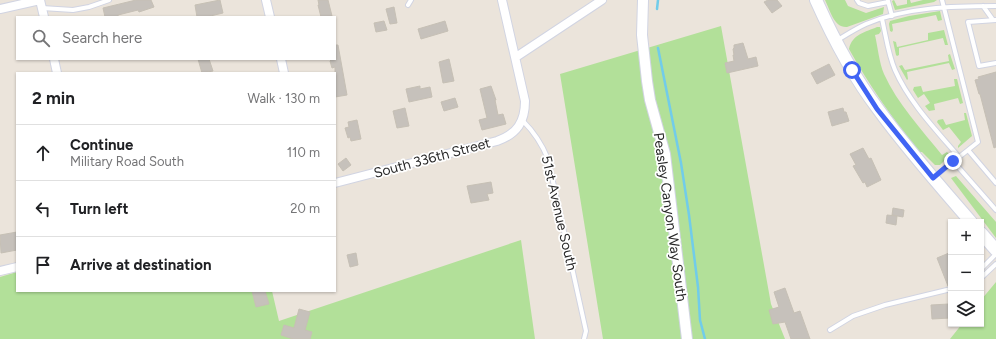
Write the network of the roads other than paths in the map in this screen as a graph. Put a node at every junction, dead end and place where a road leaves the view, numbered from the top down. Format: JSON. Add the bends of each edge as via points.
{"nodes":[{"id":1,"x":109,"y":0,"type":"edge"},
{"id":2,"x":266,"y":0,"type":"edge"},
{"id":3,"x":412,"y":0,"type":"edge"},
{"id":4,"x":502,"y":0,"type":"edge"},
{"id":5,"x":602,"y":0,"type":"edge"},
{"id":6,"x":643,"y":0,"type":"edge"},
{"id":7,"x":816,"y":0,"type":"edge"},
{"id":8,"x":858,"y":0,"type":"edge"},
{"id":9,"x":874,"y":0,"type":"edge"},
{"id":10,"x":942,"y":0,"type":"edge"},
{"id":11,"x":888,"y":1,"type":"edge"},
{"id":12,"x":40,"y":3,"type":"edge"},
{"id":13,"x":408,"y":5,"type":"dead end"},
{"id":14,"x":876,"y":5,"type":"junction"},
{"id":15,"x":983,"y":6,"type":"junction"},
{"id":16,"x":996,"y":6,"type":"edge"},
{"id":17,"x":944,"y":8,"type":"junction"},
{"id":18,"x":0,"y":9,"type":"edge"},
{"id":19,"x":44,"y":16,"type":"edge"},
{"id":20,"x":270,"y":16,"type":"edge"},
{"id":21,"x":892,"y":16,"type":"junction"},
{"id":22,"x":882,"y":19,"type":"junction"},
{"id":23,"x":994,"y":20,"type":"edge"},
{"id":24,"x":836,"y":41,"type":"junction"},
{"id":25,"x":516,"y":57,"type":"junction"},
{"id":26,"x":54,"y":60,"type":"edge"},
{"id":27,"x":281,"y":60,"type":"edge"},
{"id":28,"x":996,"y":63,"type":"edge"},
{"id":29,"x":57,"y":72,"type":"edge"},
{"id":30,"x":284,"y":72,"type":"edge"},
{"id":31,"x":523,"y":121,"type":"junction"},
{"id":32,"x":968,"y":150,"type":"junction"},
{"id":33,"x":959,"y":157,"type":"junction"},
{"id":34,"x":953,"y":161,"type":"junction"},
{"id":35,"x":933,"y":178,"type":"junction"},
{"id":36,"x":336,"y":183,"type":"edge"},
{"id":37,"x":996,"y":183,"type":"edge"},
{"id":38,"x":996,"y":210,"type":"edge"},
{"id":39,"x":969,"y":219,"type":"edge"},
{"id":40,"x":984,"y":236,"type":"edge"},
{"id":41,"x":996,"y":250,"type":"edge"},
{"id":42,"x":996,"y":254,"type":"edge"},
{"id":43,"x":996,"y":264,"type":"edge"},
{"id":44,"x":984,"y":266,"type":"edge"},
{"id":45,"x":16,"y":267,"type":"edge"},
{"id":46,"x":0,"y":271,"type":"edge"},
{"id":47,"x":984,"y":275,"type":"edge"},
{"id":48,"x":948,"y":290,"type":"edge"},
{"id":49,"x":830,"y":330,"type":"dead end"},
{"id":50,"x":584,"y":339,"type":"edge"},
{"id":51,"x":687,"y":339,"type":"edge"}],
"edges":[{"from":1,"to":12,"type":"lane","via":[[73,10]]},
{"from":2,"to":20,"type":"street"},
{"from":3,"to":13,"type":"lane"},
{"from":4,"to":25,"type":"street"},
{"from":5,"to":25,"type":"street"},
{"from":6,"to":51,"type":"street","name":"Peasley Canyon Way South","via":[[642,34],[647,81],[664,154]]},
{"from":7,"to":24,"type":"main road"},
{"from":8,"to":14,"type":"lane","via":[[859,3],[868,6]]},
{"from":9,"to":14,"type":"lane"},
{"from":10,"to":17,"type":"lane"},
{"from":11,"to":14,"type":"lane"},
{"from":11,"to":21,"type":"lane"},
{"from":12,"to":18,"type":"street"},
{"from":12,"to":19,"type":"street"},
{"from":15,"to":16,"type":"lane"},
{"from":15,"to":17,"type":"lane"},
{"from":15,"to":23,"type":"lane"},
{"from":17,"to":21,"type":"lane"},
{"from":17,"to":32,"type":"lane","via":[[978,142]]},
{"from":21,"to":22,"type":"lane"},
{"from":22,"to":24,"type":"lane"},
{"from":22,"to":33,"type":"lane","via":[[892,62],[903,86]]},
{"from":23,"to":28,"type":"lane","via":[[968,22],[980,66]]},
{"from":24,"to":35,"type":"main road","via":[[877,109]]},
{"from":25,"to":31,"type":"street","via":[[525,101]]},
{"from":26,"to":29,"type":"street"},
{"from":27,"to":30,"type":"street"},
{"from":31,"to":36,"type":"street","name":"South 336th Street","via":[[506,138],[497,141]]},
{"from":31,"to":50,"type":"lane","name":"51st Avenue South","via":[[532,129],[548,159],[586,331]]},
{"from":32,"to":33,"type":"lane"},
{"from":32,"to":37,"type":"lane"},
{"from":33,"to":34,"type":"lane"},
{"from":34,"to":35,"type":"lane"},
{"from":34,"to":38,"type":"lane"},
{"from":35,"to":39,"type":"main road"},
{"from":40,"to":41,"type":"main road"},
{"from":42,"to":44,"type":"lane"},
{"from":43,"to":47,"type":"lane"},
{"from":45,"to":46,"type":"street"},
{"from":48,"to":49,"type":"lane","via":[[885,305],[853,316]]}]}
